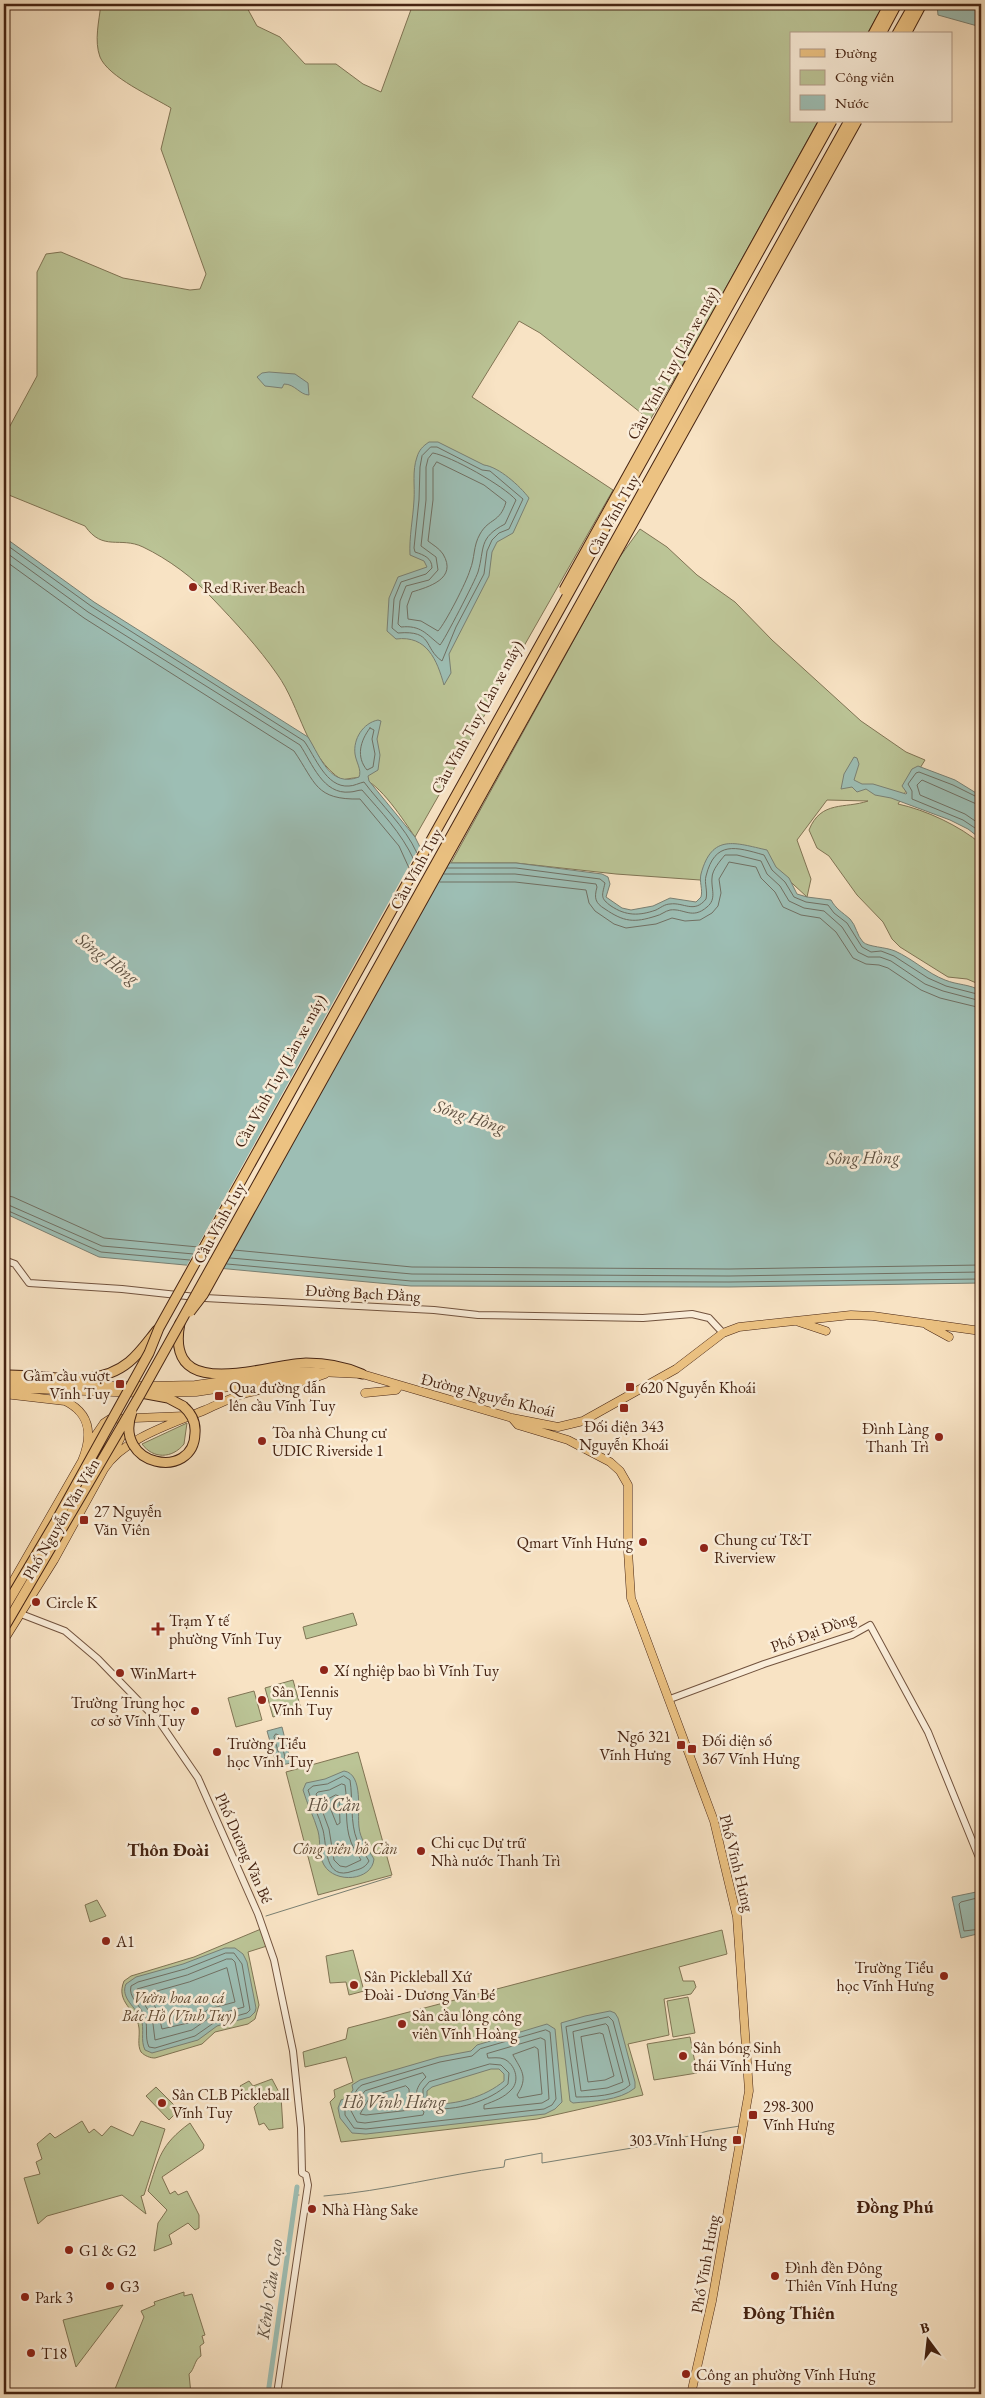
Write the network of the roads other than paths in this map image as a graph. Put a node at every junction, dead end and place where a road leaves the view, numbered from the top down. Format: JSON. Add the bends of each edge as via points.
{"nodes":[{"id":1,"x":889,"y":4,"type":"edge"},
{"id":2,"x":897,"y":4,"type":"edge"},
{"id":3,"x":914,"y":4,"type":"edge"},
{"id":4,"x":922,"y":4,"type":"edge"},
{"id":5,"x":873,"y":32,"type":"edge"},
{"id":6,"x":881,"y":32,"type":"edge"},
{"id":7,"x":898,"y":32,"type":"edge"},
{"id":8,"x":907,"y":32,"type":"edge"},
{"id":9,"x":823,"y":122,"type":"edge"},
{"id":10,"x":831,"y":122,"type":"edge"},
{"id":11,"x":848,"y":122,"type":"edge"},
{"id":12,"x":856,"y":122,"type":"edge"},
{"id":13,"x":4,"y":1260,"type":"edge"},
{"id":14,"x":180,"y":1320,"type":"junction"},
{"id":15,"x":796,"y":1322,"type":"junction"},
{"id":16,"x":922,"y":1323,"type":"junction"},
{"id":17,"x":159,"y":1328,"type":"junction"},
{"id":18,"x":826,"y":1331,"type":"dead end"},
{"id":19,"x":981,"y":1331,"type":"edge"},
{"id":20,"x":723,"y":1333,"type":"junction"},
{"id":21,"x":949,"y":1337,"type":"dead end"},
{"id":22,"x":325,"y":1373,"type":"junction"},
{"id":23,"x":8,"y":1374,"type":"edge"},
{"id":24,"x":362,"y":1374,"type":"junction"},
{"id":25,"x":4,"y":1381,"type":"edge"},
{"id":26,"x":400,"y":1386,"type":"junction"},
{"id":27,"x":4,"y":1388,"type":"edge"},
{"id":28,"x":364,"y":1393,"type":"dead end"},
{"id":29,"x":4,"y":1394,"type":"edge"},
{"id":30,"x":140,"y":1394,"type":"junction"},
{"id":31,"x":187,"y":1417,"type":"junction"},
{"id":32,"x":123,"y":1418,"type":"junction"},
{"id":33,"x":512,"y":1418,"type":"junction"},
{"id":34,"x":88,"y":1446,"type":"junction"},
{"id":35,"x":110,"y":1459,"type":"junction"},
{"id":36,"x":42,"y":1531,"type":"junction"},
{"id":37,"x":65,"y":1541,"type":"junction"},
{"id":38,"x":32,"y":1549,"type":"junction"},
{"id":39,"x":54,"y":1560,"type":"junction"},
{"id":40,"x":4,"y":1597,"type":"edge"},
{"id":41,"x":4,"y":1609,"type":"edge"},
{"id":42,"x":22,"y":1614,"type":"junction"},
{"id":43,"x":4,"y":1628,"type":"edge"},
{"id":44,"x":4,"y":1640,"type":"edge"},
{"id":45,"x":670,"y":1699,"type":"junction"},
{"id":46,"x":981,"y":1858,"type":"edge"},
{"id":47,"x":277,"y":2394,"type":"edge"},
{"id":48,"x":691,"y":2394,"type":"edge"}],
"edges":[{"from":1,"to":5,"type":"highway"},
{"from":2,"to":6,"type":"highway"},
{"from":3,"to":7,"type":"highway"},
{"from":4,"to":8,"type":"highway"},
{"from":9,"to":17,"type":"highway","name":"Cầu Vĩnh Tuy (Làn xe máy)","bridge":true,"via":[[164,1310]]},
{"from":10,"to":17,"type":"highway","name":"Cầu Vĩnh Tuy","bridge":true},
{"from":11,"to":14,"type":"highway","name":"Cầu Vĩnh Tuy","bridge":true},
{"from":12,"to":14,"type":"highway","bridge":true,"via":[[204,1295]]},
{"from":13,"to":20,"type":"street","name":"Đường Bạch Đằng","via":[[14,1264],[29,1283],[478,1315],[643,1318],[692,1314],[709,1318]]},
{"from":14,"to":24,"type":"highway","bridge":true,"via":[[178,1335],[182,1355],[187,1363],[204,1373],[225,1375],[303,1363],[335,1365]]},
{"from":14,"to":30,"type":"highway","name":"Cầu Vĩnh Tuy","bridge":true},
{"from":15,"to":16,"type":"main road","name":"Đường Nguyễn Khoái","via":[[851,1315]]},
{"from":15,"to":18,"type":"main road"},
{"from":15,"to":20,"type":"main road","name":"Đường Nguyễn Khoái","via":[[739,1327]]},
{"from":16,"to":19,"type":"main road","name":"Đường Nguyễn Khoái"},
{"from":16,"to":21,"type":"main road"},
{"from":17,"to":23,"type":"highway","via":[[128,1363],[107,1374],[78,1378]]},
{"from":17,"to":41,"type":"highway","name":"Cầu Vĩnh Tuy","bridge":true,"via":[[149,1353]]},
{"from":20,"to":33,"type":"main road","name":"Đường Nguyễn Khoái","via":[[676,1369],[583,1421],[558,1427]]},
{"from":22,"to":24,"type":"main road","name":"Đường Nguyễn Khoái"},
{"from":22,"to":25,"type":"main road","name":"Đường Nguyễn Khoái","via":[[296,1371],[177,1386],[89,1386]]},
{"from":22,"to":30,"type":"main road","name":"Đường Nguyễn Khoái","via":[[222,1389]]},
{"from":22,"to":31,"type":"main road","name":"Phố Nguyễn Văn Viên","via":[[307,1381],[235,1397]]},
{"from":24,"to":26,"type":"main road","name":"Đường Nguyễn Khoái"},
{"from":26,"to":28,"type":"main road","via":[[396,1390]]},
{"from":26,"to":33,"type":"main road","name":"Đường Nguyễn Khoái"},
{"from":27,"to":30,"type":"main road","name":"Đường Nguyễn Khoái"},
{"from":29,"to":34,"type":"main road","name":"Phố Nguyễn Văn Viên","via":[[56,1398],[72,1405],[86,1422]]},
{"from":30,"to":30,"type":"highway","bridge":true,"via":[[131,1415],[131,1438],[136,1449],[142,1456],[159,1462],[182,1458],[193,1444],[194,1423],[190,1412],[168,1398]]},
{"from":30,"to":43,"type":"highway","name":"Cầu Vĩnh Tuy","bridge":true},
{"from":31,"to":32,"type":"main road"},
{"from":31,"to":35,"type":"main road","name":"Phố Nguyễn Văn Viên","via":[[124,1447]]},
{"from":32,"to":34,"type":"main road","via":[[108,1420]]},
{"from":32,"to":35,"type":"main road","via":[[125,1429]]},
{"from":33,"to":45,"type":"main road","name":"Phố Vĩnh Hưng","via":[[518,1424],[568,1440],[610,1462],[628,1485],[631,1598]]},
{"from":34,"to":36,"type":"main road","name":"Phố Nguyễn Văn Viên"},
{"from":35,"to":37,"type":"main road","name":"Phố Nguyễn Văn Viên"},
{"from":36,"to":37,"type":"main road","via":[[51,1539]]},
{"from":36,"to":38,"type":"main road","name":"Phố Nguyễn Văn Viên"},
{"from":37,"to":39,"type":"main road","name":"Phố Nguyễn Văn Viên"},
{"from":38,"to":39,"type":"main road","via":[[44,1548]]},
{"from":38,"to":40,"type":"main road","name":"Phố Nguyễn Văn Viên"},
{"from":39,"to":42,"type":"main road","name":"Phố Nguyễn Văn Viên"},
{"from":42,"to":44,"type":"main road","name":"Phố Nguyễn Văn Viên"},
{"from":42,"to":47,"type":"street","name":"Phố Dương Văn Bé","via":[[65,1631],[98,1659],[161,1724],[198,1778],[258,1914],[274,1960],[293,2051],[302,2128],[302,2173],[308,2185]]},
{"from":45,"to":46,"type":"street","name":"Phố Đại Đồng","via":[[852,1635],[870,1625],[928,1732]]},
{"from":45,"to":48,"type":"main road","name":"Phố Vĩnh Hưng","via":[[714,1821],[737,1917],[749,2070],[748,2100],[718,2273]]}]}
